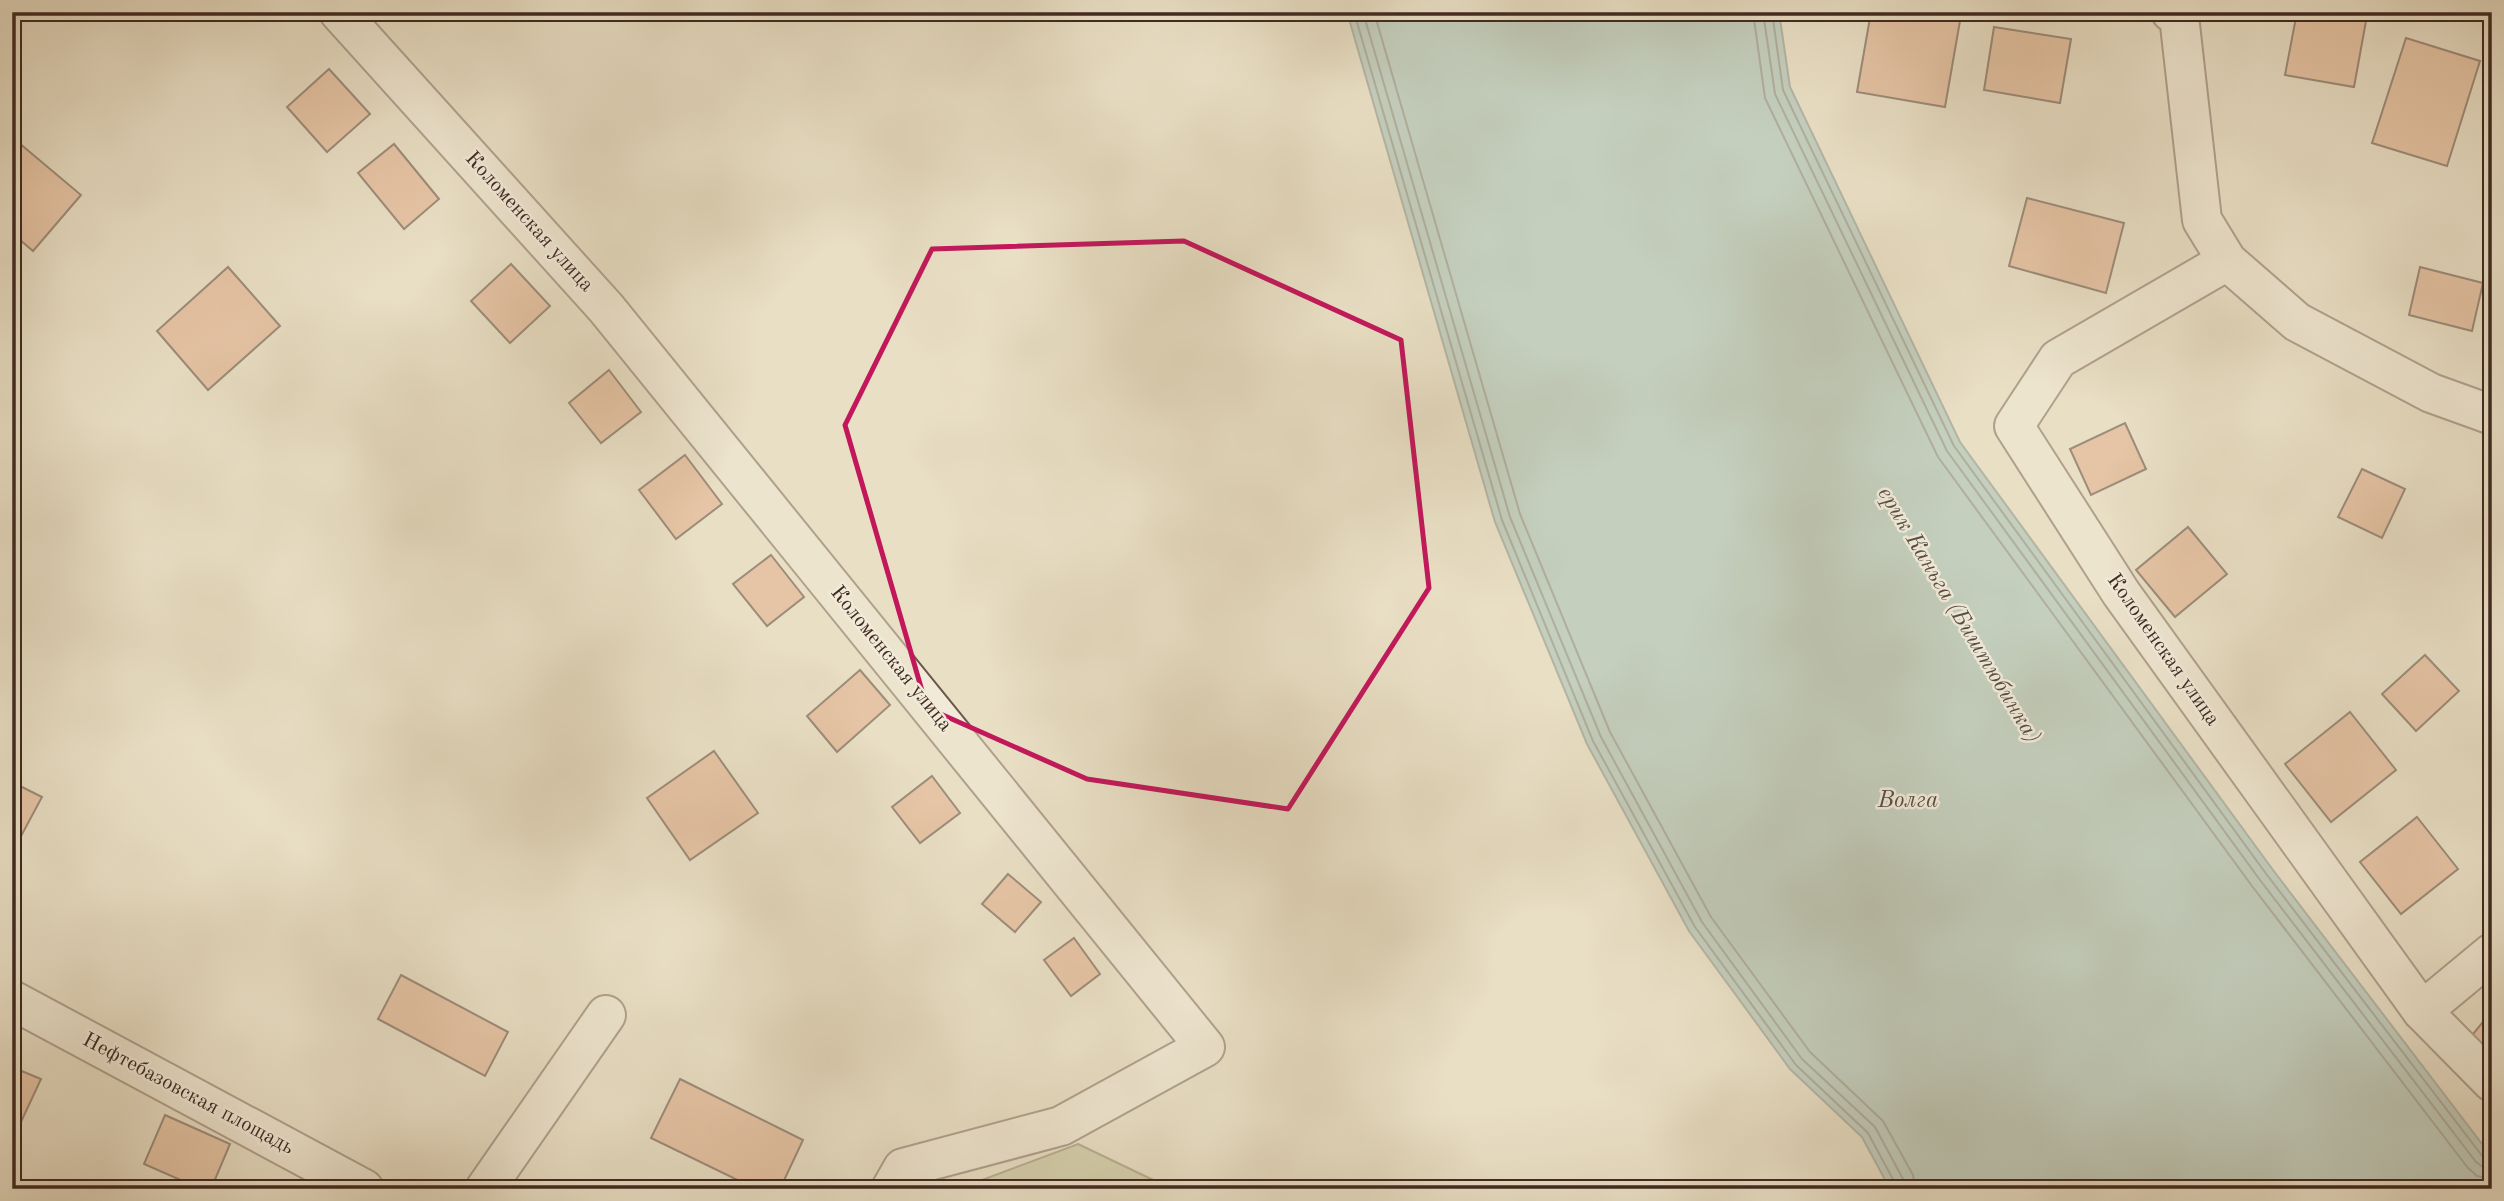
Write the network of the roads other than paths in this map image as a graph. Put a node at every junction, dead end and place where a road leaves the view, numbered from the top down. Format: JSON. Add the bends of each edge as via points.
{"nodes":[{"id":1,"x":339,"y":12,"type":"edge"},
{"id":2,"x":2178,"y":13,"type":"edge"},
{"id":3,"x":2227,"y":261,"type":"junction"},
{"id":4,"x":2492,"y":415,"type":"edge"},
{"id":5,"x":2492,"y":953,"type":"edge"},
{"id":6,"x":12,"y":1000,"type":"edge"},
{"id":7,"x":2422,"y":1011,"type":"junction"},
{"id":8,"x":606,"y":1014,"type":"dead end"},
{"id":9,"x":2492,"y":1082,"type":"edge"},
{"id":10,"x":364,"y":1189,"type":"edge"},
{"id":11,"x":485,"y":1189,"type":"edge"},
{"id":12,"x":891,"y":1189,"type":"edge"}],
"edges":[{"from":1,"to":12,"type":"street","name":"Коломенская улица","via":[[607,308],[1205,1047],[1061,1126],[904,1168]]},
{"from":2,"to":3,"type":"street","via":[[2203,220]]},
{"from":3,"to":4,"type":"street","via":[[2297,322],[2431,393]]},
{"from":3,"to":7,"type":"street","name":"Коломенская улица","via":[[2058,359],[2014,426],[2121,593]]},
{"from":5,"to":7,"type":"street"},
{"from":6,"to":10,"type":"street","name":"Нефтебазовская площадь"},
{"from":7,"to":9,"type":"street","name":"Коломенская улица"},
{"from":8,"to":11,"type":"street"}]}
